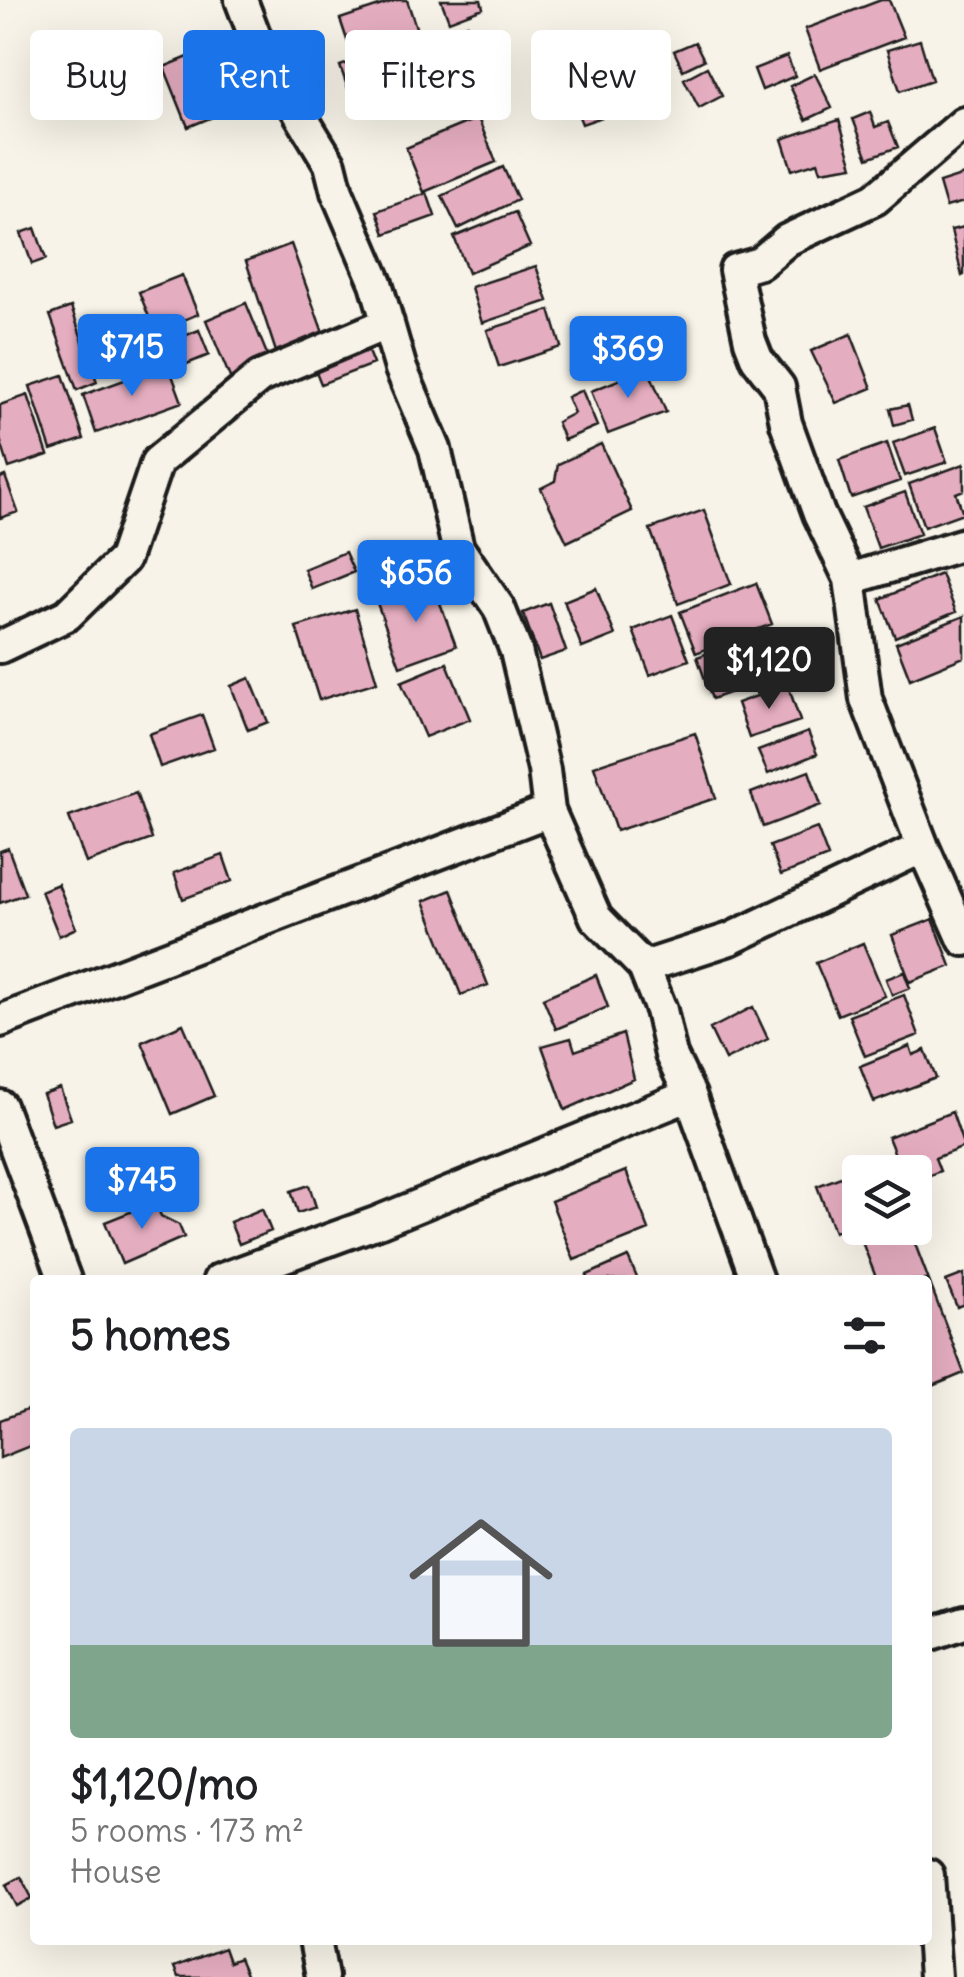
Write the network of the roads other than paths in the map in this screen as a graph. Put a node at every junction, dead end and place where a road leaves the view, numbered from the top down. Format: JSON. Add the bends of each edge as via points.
{"nodes":[{"id":1,"x":241,"y":0,"type":"edge"},
{"id":2,"x":964,"y":123,"type":"edge"},
{"id":3,"x":388,"y":323,"type":"junction"},
{"id":4,"x":964,"y":544,"type":"edge"},
{"id":5,"x":850,"y":579,"type":"junction"},
{"id":6,"x":0,"y":646,"type":"edge"},
{"id":7,"x":549,"y":811,"type":"junction"},
{"id":8,"x":923,"y":847,"type":"junction"},
{"id":9,"x":964,"y":940,"type":"edge"},
{"id":10,"x":644,"y":967,"type":"junction"},
{"id":11,"x":0,"y":1021,"type":"edge"},
{"id":12,"x":690,"y":1096,"type":"junction"},
{"id":13,"x":0,"y":1106,"type":"edge"},
{"id":14,"x":13,"y":1186,"type":"edge"},
{"id":15,"x":61,"y":1275,"type":"edge"},
{"id":16,"x":233,"y":1275,"type":"edge"},
{"id":17,"x":754,"y":1275,"type":"edge"},
{"id":18,"x":964,"y":1622,"type":"edge"},
{"id":19,"x":932,"y":1634,"type":"edge"},
{"id":20,"x":932,"y":1933,"type":"edge"},
{"id":21,"x":316,"y":1945,"type":"edge"},
{"id":22,"x":322,"y":1977,"type":"edge"},
{"id":23,"x":935,"y":1977,"type":"edge"}],
"edges":[{"from":1,"to":3,"type":"street","via":[[259,47],[330,164]]},
{"from":2,"to":5,"type":"street","via":[[875,200],[735,270],[750,341],[779,387],[818,514]]},
{"from":3,"to":6,"type":"street","via":[[260,376],[157,462],[124,559],[67,615]]},
{"from":3,"to":7,"type":"street","via":[[435,449],[458,548],[499,608],[516,652]]},
{"from":4,"to":5,"type":"street"},
{"from":5,"to":8,"type":"street","via":[[866,699]]},
{"from":7,"to":10,"type":"street","via":[[596,918]]},
{"from":7,"to":11,"type":"street"},
{"from":8,"to":9,"type":"street"},
{"from":8,"to":10,"type":"street","via":[[730,939]]},
{"from":10,"to":12,"type":"street"},
{"from":12,"to":16,"type":"street"},
{"from":12,"to":17,"type":"street"},
{"from":13,"to":14,"type":"street"},
{"from":14,"to":15,"type":"street"},
{"from":18,"to":19,"type":"street"},
{"from":20,"to":23,"type":"street"},
{"from":21,"to":22,"type":"street"}]}
